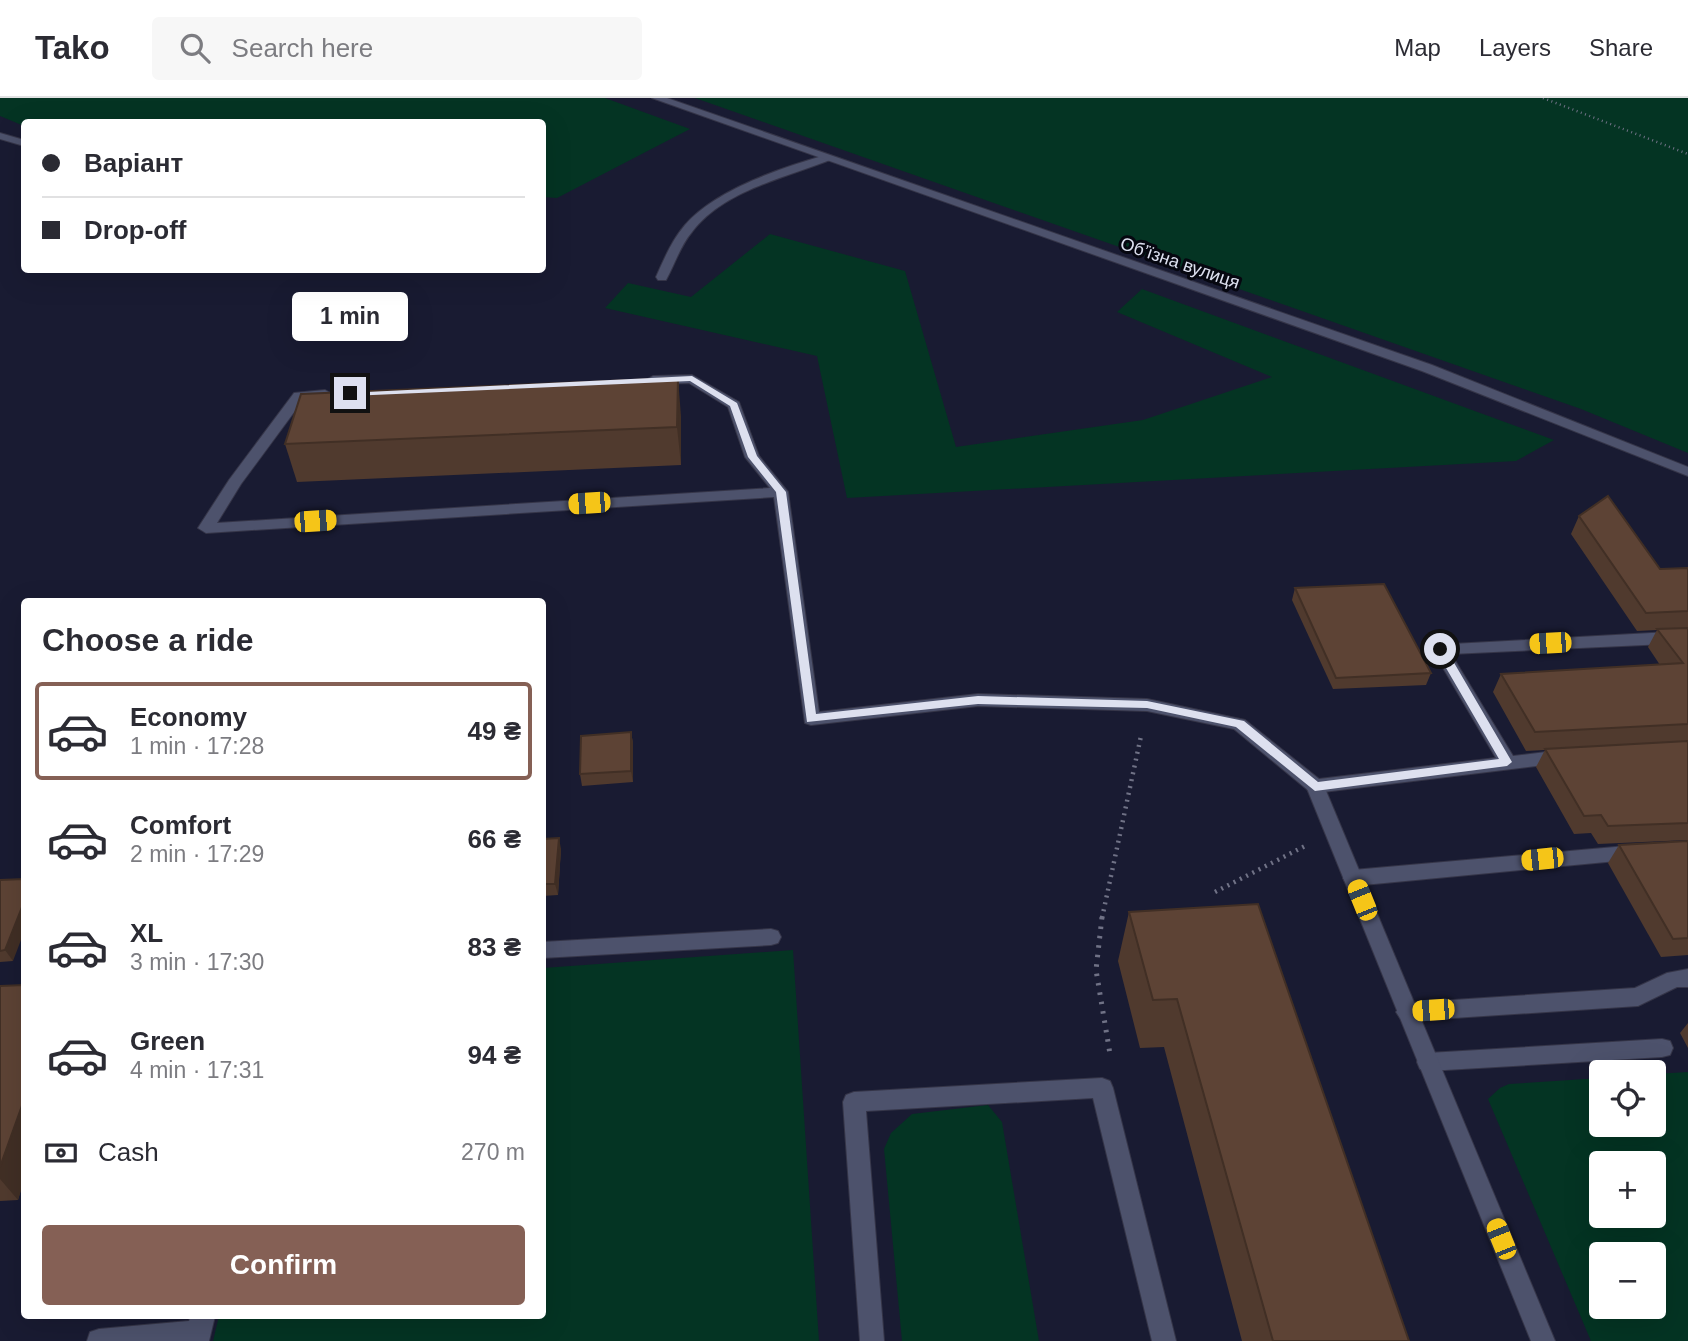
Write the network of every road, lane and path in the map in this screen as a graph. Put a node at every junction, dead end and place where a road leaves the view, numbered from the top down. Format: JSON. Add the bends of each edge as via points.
{"nodes":[{"id":1,"x":657,"y":98,"type":"edge"},
{"id":2,"x":1543,"y":98,"type":"edge"},
{"id":3,"x":0,"y":136,"type":"edge"},
{"id":4,"x":21,"y":142,"type":"edge"},
{"id":5,"x":1688,"y":155,"type":"edge"},
{"id":6,"x":826,"y":158,"type":"junction"},
{"id":7,"x":662,"y":277,"type":"dead end"},
{"id":8,"x":638,"y":381,"type":"edge"},
{"id":9,"x":340,"y":394,"type":"edge"},
{"id":10,"x":1688,"y":472,"type":"edge"},
{"id":11,"x":781,"y":492,"type":"junction"},
{"id":12,"x":1688,"y":637,"type":"edge"},
{"id":13,"x":1147,"y":705,"type":"junction"},
{"id":14,"x":1585,"y":755,"type":"edge"},
{"id":15,"x":1507,"y":762,"type":"junction"},
{"id":16,"x":1315,"y":786,"type":"junction"},
{"id":17,"x":1333,"y":830,"type":"junction"},
{"id":18,"x":1662,"y":850,"type":"edge"},
{"id":19,"x":1353,"y":878,"type":"junction"},
{"id":20,"x":1215,"y":892,"type":"dead end"},
{"id":21,"x":771,"y":937,"type":"dead end"},
{"id":22,"x":546,"y":950,"type":"edge"},
{"id":23,"x":1688,"y":978,"type":"edge"},
{"id":24,"x":1407,"y":1012,"type":"junction"},
{"id":25,"x":1662,"y":1048,"type":"dead end"},
{"id":26,"x":1429,"y":1062,"type":"junction"},
{"id":27,"x":1102,"y":1088,"type":"junction"},
{"id":28,"x":200,"y":1330,"type":"edge"},
{"id":29,"x":99,"y":1341,"type":"edge"},
{"id":30,"x":872,"y":1341,"type":"edge"},
{"id":31,"x":1164,"y":1341,"type":"edge"},
{"id":32,"x":1543,"y":1341,"type":"edge"}],
"edges":[{"from":1,"to":6,"type":"main road","name":"Об’їзна вулиця"},
{"from":2,"to":5,"type":"path"},
{"from":3,"to":4,"type":"main road"},
{"from":6,"to":7,"type":"main road","via":[[726,199],[694,222]]},
{"from":6,"to":10,"type":"main road","name":"Об’їзна вулиця","via":[[1427,368]]},
{"from":8,"to":11,"type":"main road","via":[[692,379],[734,405],[752,457]]},
{"from":9,"to":11,"type":"main road","via":[[299,396],[205,528]]},
{"from":11,"to":13,"type":"main road","via":[[811,719],[978,700]]},
{"from":12,"to":15,"type":"main road","via":[[1440,649]]},
{"from":13,"to":16,"type":"main road","via":[[1240,724]]},
{"from":13,"to":27,"type":"path","via":[[1104,897],[1096,970],[1110,1052]]},
{"from":14,"to":15,"type":"main road"},
{"from":15,"to":16,"type":"main road"},
{"from":16,"to":17,"type":"main road"},
{"from":17,"to":19,"type":"main road"},
{"from":17,"to":20,"type":"path"},
{"from":18,"to":19,"type":"main road"},
{"from":19,"to":24,"type":"main road"},
{"from":21,"to":22,"type":"main road"},
{"from":23,"to":24,"type":"main road","via":[[1674,979],[1638,997]]},
{"from":24,"to":26,"type":"main road"},
{"from":25,"to":26,"type":"main road"},
{"from":26,"to":32,"type":"main road"},
{"from":27,"to":30,"type":"main road","via":[[854,1102]]},
{"from":27,"to":31,"type":"main road"},
{"from":28,"to":29,"type":"main road"}]}
